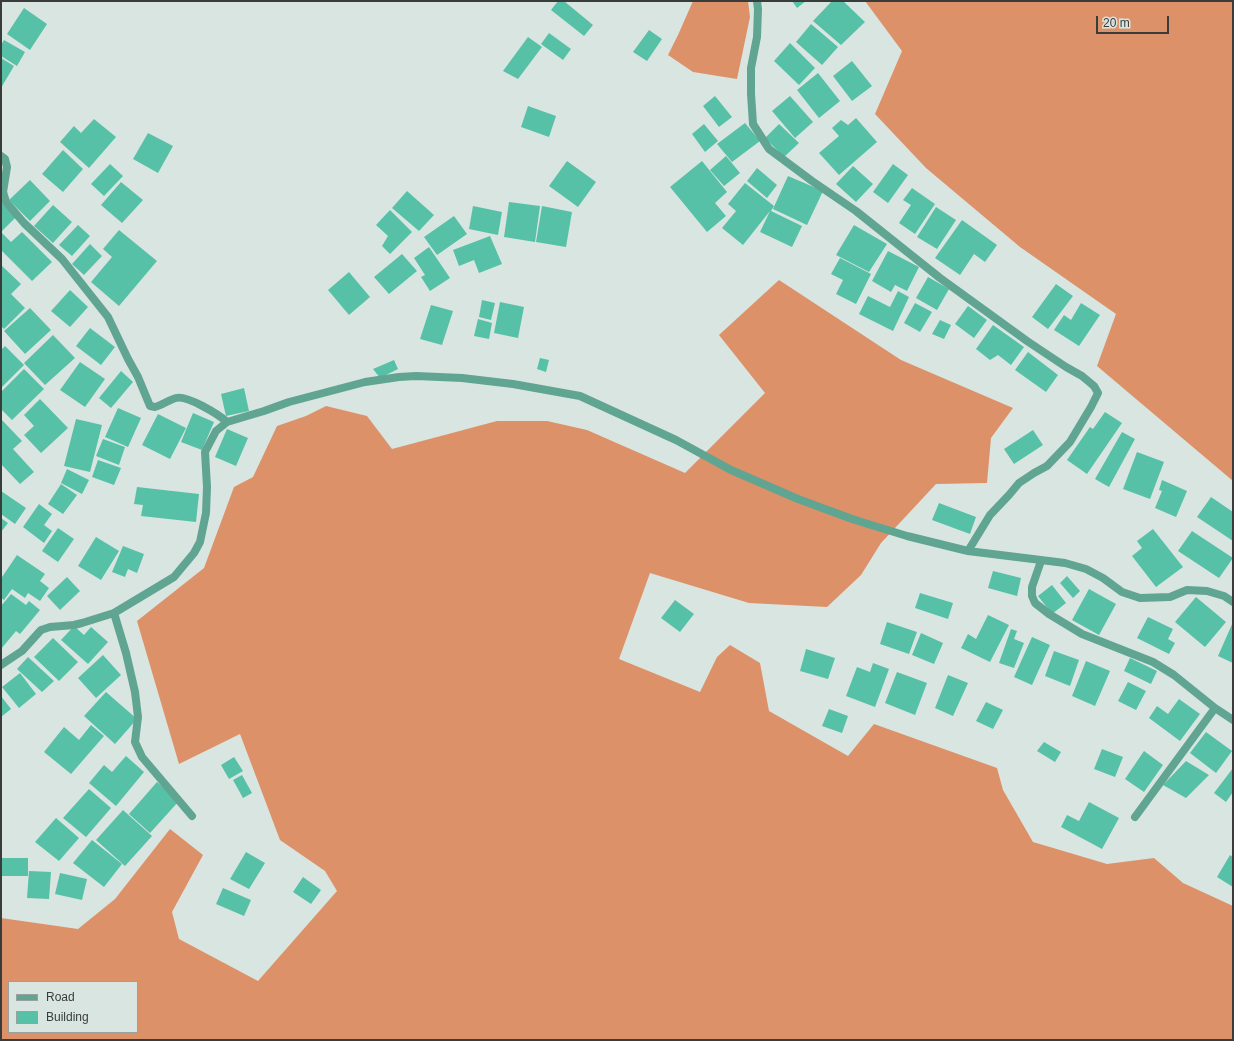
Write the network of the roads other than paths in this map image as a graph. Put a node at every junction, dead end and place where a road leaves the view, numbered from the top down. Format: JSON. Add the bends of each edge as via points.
{"nodes":[{"id":1,"x":757,"y":1,"type":"edge"},
{"id":2,"x":1,"y":156,"type":"edge"},
{"id":3,"x":227,"y":422,"type":"junction"},
{"id":4,"x":968,"y":550,"type":"junction"},
{"id":5,"x":1041,"y":561,"type":"junction"},
{"id":6,"x":1233,"y":602,"type":"edge"},
{"id":7,"x":114,"y":613,"type":"junction"},
{"id":8,"x":1,"y":665,"type":"edge"},
{"id":9,"x":1215,"y":708,"type":"junction"},
{"id":10,"x":1233,"y":720,"type":"edge"},
{"id":11,"x":192,"y":816,"type":"dead end"},
{"id":12,"x":1135,"y":817,"type":"dead end"}],
"edges":[{"from":1,"to":4,"type":"street","via":[[757,37],[751,68],[753,124],[769,149],[856,211],[940,278],[1027,341],[1082,376],[1098,393],[1070,442],[1047,466],[1019,483],[990,515]]},
{"from":2,"to":3,"type":"street","via":[[5,159],[7,167],[3,192],[6,202],[62,260],[108,317],[150,406],[155,407],[177,397],[208,407]]},
{"from":3,"to":4,"type":"street","via":[[337,389],[400,377],[435,376],[512,384],[580,396],[676,440],[731,470],[798,499],[907,536]]},
{"from":3,"to":7,"type":"street","via":[[216,431],[205,452],[206,514],[200,542],[194,553],[174,578]]},
{"from":4,"to":5,"type":"street"},
{"from":5,"to":6,"type":"street","via":[[1064,563],[1086,569],[1122,592],[1140,598],[1170,597],[1187,590],[1207,591],[1224,596]]},
{"from":5,"to":9,"type":"street","via":[[1032,587],[1035,603],[1082,634],[1154,662],[1174,674]]},
{"from":7,"to":8,"type":"street","via":[[78,624],[41,630],[22,650]]},
{"from":7,"to":11,"type":"street","via":[[135,692],[138,717],[135,742],[142,756]]},
{"from":9,"to":10,"type":"street"},
{"from":9,"to":12,"type":"street"}]}
